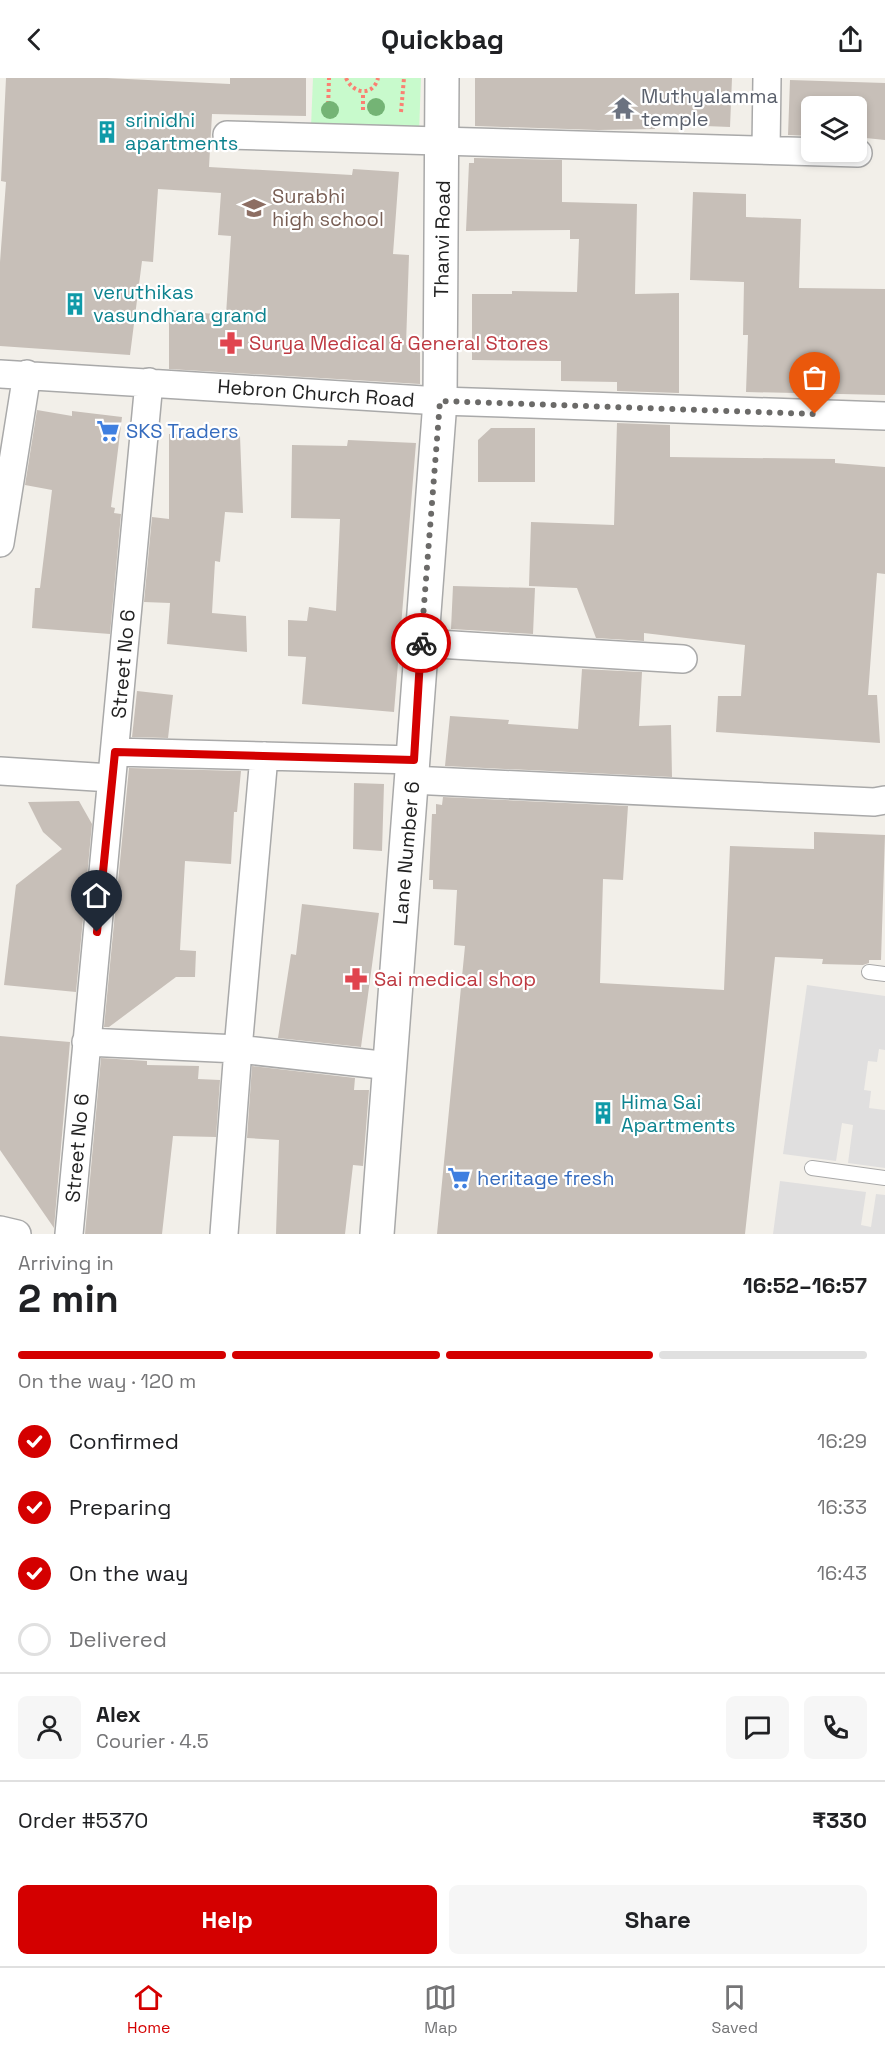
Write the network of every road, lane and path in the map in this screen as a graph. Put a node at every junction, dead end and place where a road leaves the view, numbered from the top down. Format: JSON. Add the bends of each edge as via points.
{"nodes":[{"id":1,"x":329,"y":78,"type":"edge"},
{"id":2,"x":336,"y":78,"type":"edge"},
{"id":3,"x":346,"y":78,"type":"edge"},
{"id":4,"x":378,"y":78,"type":"edge"},
{"id":5,"x":442,"y":78,"type":"edge"},
{"id":6,"x":766,"y":78,"type":"edge"},
{"id":7,"x":227,"y":135,"type":"dead end"},
{"id":8,"x":443,"y":142,"type":"junction"},
{"id":9,"x":766,"y":150,"type":"junction"},
{"id":10,"x":801,"y":151,"type":"edge"},
{"id":11,"x":0,"y":374,"type":"edge"},
{"id":12,"x":27,"y":374,"type":"junction"},
{"id":13,"x":149,"y":382,"type":"junction"},
{"id":14,"x":440,"y":401,"type":"junction"},
{"id":15,"x":885,"y":416,"type":"edge"},
{"id":16,"x":0,"y":543,"type":"edge"},
{"id":17,"x":421,"y":643,"type":"junction"},
{"id":18,"x":682,"y":659,"type":"dead end"},
{"id":19,"x":264,"y":756,"type":"junction"},
{"id":20,"x":113,"y":765,"type":"junction"},
{"id":21,"x":412,"y":770,"type":"junction"},
{"id":22,"x":0,"y":771,"type":"edge"},
{"id":23,"x":885,"y":800,"type":"edge"},
{"id":24,"x":869,"y":972,"type":"dead end"},
{"id":25,"x":885,"y":974,"type":"edge"},
{"id":26,"x":86,"y":1042,"type":"junction"},
{"id":27,"x":238,"y":1049,"type":"junction"},
{"id":28,"x":390,"y":1066,"type":"junction"},
{"id":29,"x":812,"y":1168,"type":"dead end"},
{"id":30,"x":885,"y":1178,"type":"edge"},
{"id":31,"x":0,"y":1230,"type":"edge"},
{"id":32,"x":17,"y":1234,"type":"edge"},
{"id":33,"x":69,"y":1234,"type":"edge"},
{"id":34,"x":224,"y":1234,"type":"edge"},
{"id":35,"x":377,"y":1234,"type":"edge"}],
"edges":[{"from":1,"to":2,"type":"path"},
{"from":3,"to":4,"type":"path","via":[[355,90],[363,92],[373,88]]},
{"from":5,"to":8,"type":"street","name":"Thanvi Road"},
{"from":6,"to":9,"type":"street"},
{"from":7,"to":8,"type":"street"},
{"from":8,"to":9,"type":"street"},
{"from":8,"to":14,"type":"street","name":"Thanvi Road"},
{"from":9,"to":10,"type":"street"},
{"from":11,"to":12,"type":"street","name":"Hebron Church Road"},
{"from":12,"to":13,"type":"street","name":"Hebron Church Road"},
{"from":12,"to":16,"type":"street"},
{"from":13,"to":14,"type":"street","name":"Hebron Church Road"},
{"from":13,"to":20,"type":"street","name":"Street No 6"},
{"from":14,"to":15,"type":"street","name":"Hebron Church Road"},
{"from":14,"to":17,"type":"street","name":"Lane Number 6"},
{"from":17,"to":18,"type":"street"},
{"from":17,"to":21,"type":"street","name":"Lane Number 6"},
{"from":19,"to":20,"type":"street"},
{"from":19,"to":21,"type":"street"},
{"from":19,"to":27,"type":"street"},
{"from":20,"to":22,"type":"street"},
{"from":20,"to":26,"type":"street","name":"Street No 6"},
{"from":21,"to":23,"type":"street"},
{"from":21,"to":28,"type":"street","name":"Lane Number 6"},
{"from":24,"to":25,"type":"lane"},
{"from":26,"to":27,"type":"street"},
{"from":26,"to":33,"type":"street","name":"Street No 6"},
{"from":27,"to":28,"type":"street"},
{"from":27,"to":34,"type":"street"},
{"from":28,"to":35,"type":"street","name":"Lane Number 6"},
{"from":29,"to":30,"type":"lane"},
{"from":31,"to":32,"type":"street"}]}
